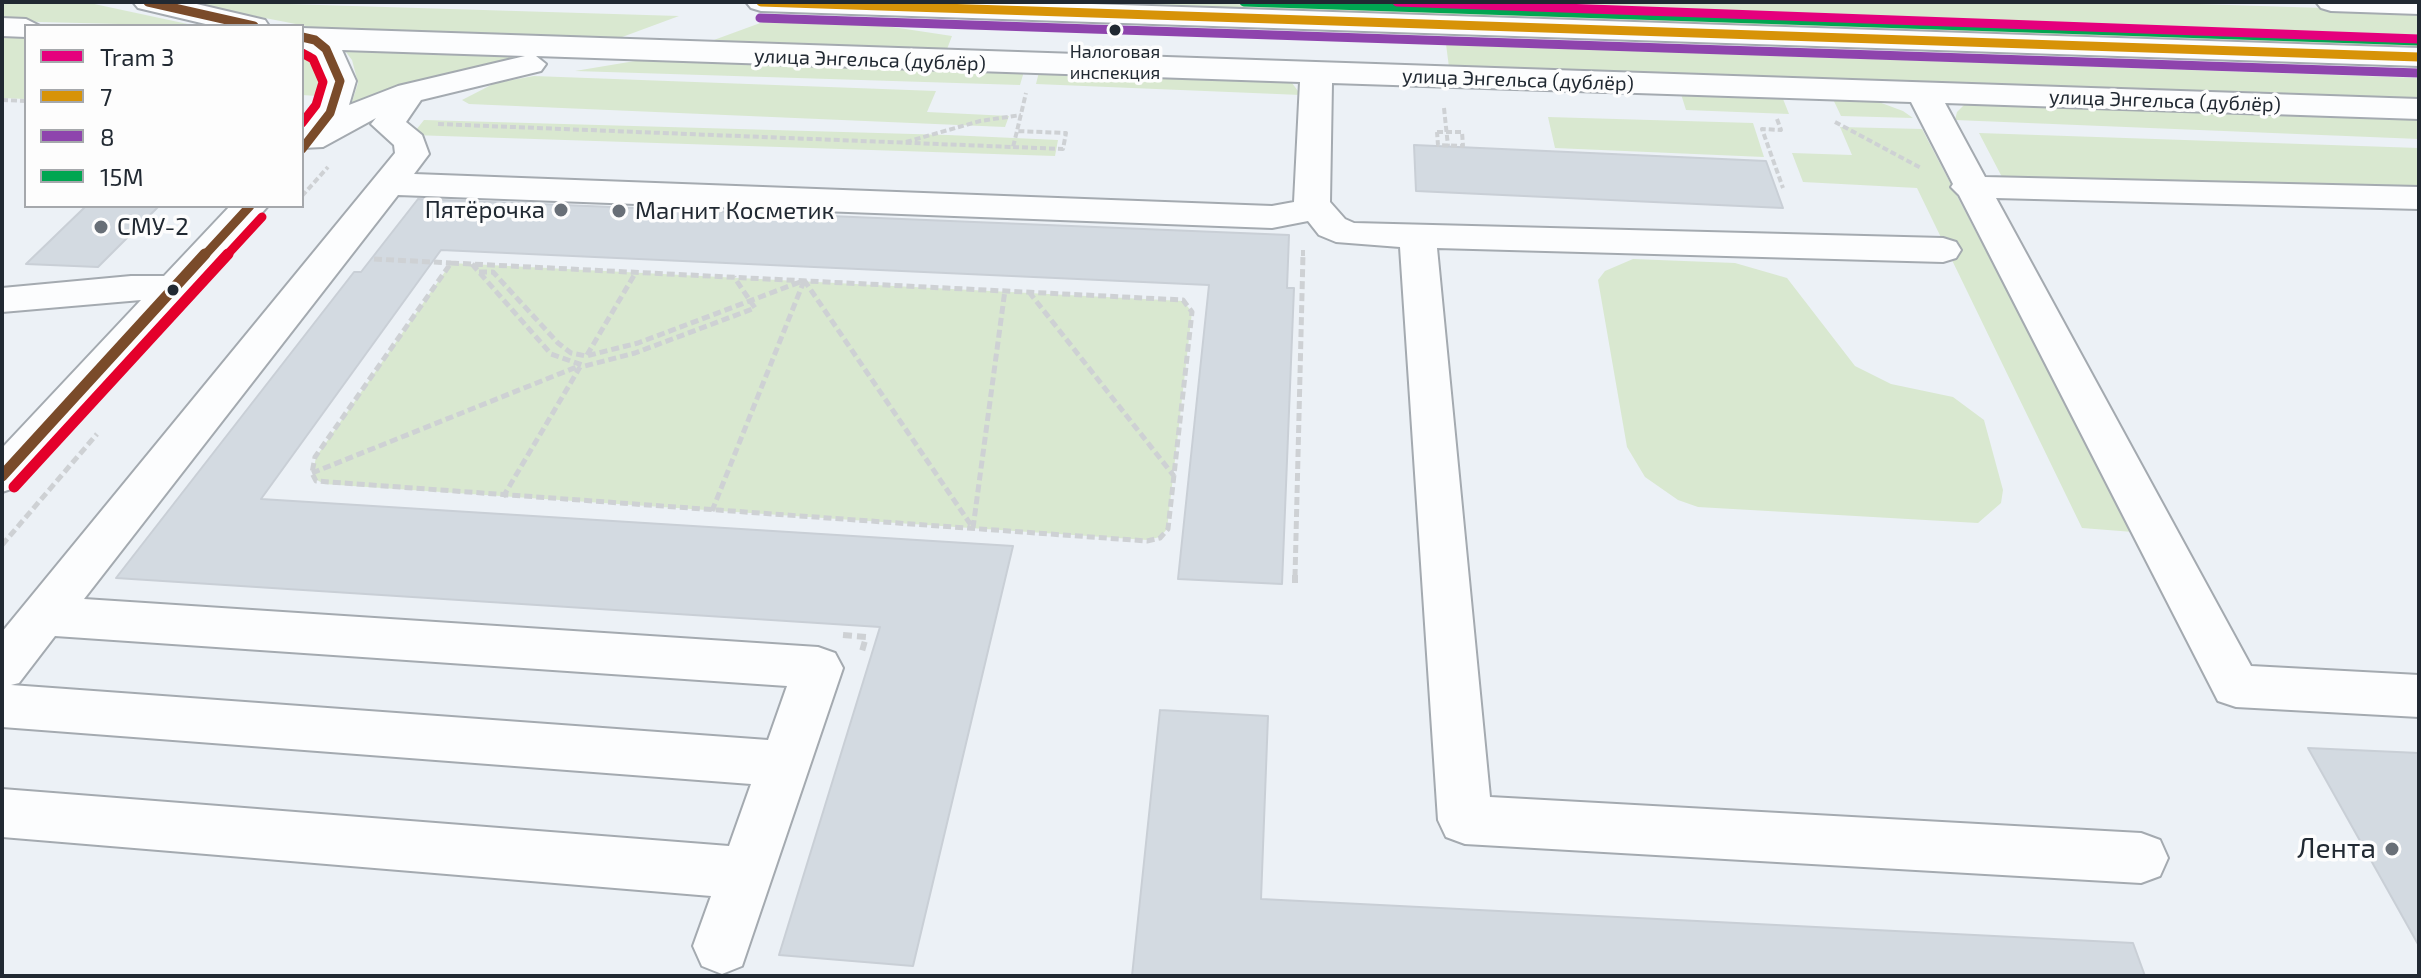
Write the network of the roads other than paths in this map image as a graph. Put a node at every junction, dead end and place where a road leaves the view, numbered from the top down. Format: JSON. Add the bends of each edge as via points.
{"nodes":[{"id":1,"x":148,"y":2,"type":"edge"},
{"id":2,"x":761,"y":2,"type":"edge"},
{"id":3,"x":2331,"y":2,"type":"edge"},
{"id":4,"x":2419,"y":5,"type":"edge"},
{"id":5,"x":245,"y":24,"type":"edge"},
{"id":6,"x":2,"y":27,"type":"edge"},
{"id":7,"x":24,"y":28,"type":"edge"},
{"id":8,"x":306,"y":39,"type":"edge"},
{"id":9,"x":616,"y":50,"type":"junction"},
{"id":10,"x":2419,"y":57,"type":"edge"},
{"id":11,"x":1316,"y":73,"type":"junction"},
{"id":12,"x":1923,"y":93,"type":"junction"},
{"id":13,"x":2419,"y":109,"type":"edge"},
{"id":14,"x":399,"y":138,"type":"junction"},
{"id":15,"x":314,"y":151,"type":"edge"},
{"id":16,"x":1016,"y":163,"type":"road end"},
{"id":17,"x":1969,"y":187,"type":"junction"},
{"id":18,"x":2419,"y":198,"type":"edge"},
{"id":19,"x":248,"y":208,"type":"edge"},
{"id":20,"x":1315,"y":209,"type":"junction"},
{"id":21,"x":1418,"y":238,"type":"junction"},
{"id":22,"x":1943,"y":250,"type":"dead end"},
{"id":23,"x":175,"y":289,"type":"junction"},
{"id":24,"x":2,"y":300,"type":"edge"},
{"id":25,"x":2,"y":476,"type":"edge"},
{"id":26,"x":43,"y":616,"type":"junction"},
{"id":27,"x":2,"y":668,"type":"edge"},
{"id":28,"x":2419,"y":696,"type":"edge"},
{"id":29,"x":2,"y":706,"type":"edge"},
{"id":30,"x":785,"y":764,"type":"junction"},
{"id":31,"x":2,"y":813,"type":"edge"},
{"id":32,"x":2141,"y":858,"type":"dead end"},
{"id":33,"x":747,"y":873,"type":"junction"},
{"id":34,"x":722,"y":946,"type":"dead end"}],
"edges":[{"from":1,"to":5,"type":"street"},
{"from":2,"to":10,"type":"street"},
{"from":3,"to":4,"type":"street"},
{"from":6,"to":7,"type":"street"},
{"from":8,"to":9,"type":"street"},
{"from":8,"to":15,"type":"street","via":[[333,59],[340,81]]},
{"from":9,"to":11,"type":"street","name":"улица Энгельса (дублёр)"},
{"from":9,"to":14,"type":"street","via":[[489,73]]},
{"from":11,"to":12,"type":"street","name":"улица Энгельса (дублёр)"},
{"from":11,"to":20,"type":"street","via":[[1310,188]]},
{"from":12,"to":13,"type":"street","name":"улица Энгельса (дублёр)"},
{"from":12,"to":17,"type":"street"},
{"from":14,"to":15,"type":"street","via":[[349,117]]},
{"from":14,"to":16,"type":"street"},
{"from":14,"to":20,"type":"street","via":[[1272,217]]},
{"from":14,"to":26,"type":"street","via":[[329,257]]},
{"from":17,"to":18,"type":"street"},
{"from":17,"to":28,"type":"street","via":[[2236,686]]},
{"from":19,"to":23,"type":"street"},
{"from":20,"to":21,"type":"street","via":[[1332,227],[1349,234]]},
{"from":21,"to":22,"type":"street"},
{"from":21,"to":32,"type":"street","via":[[1465,820]]},
{"from":23,"to":24,"type":"street"},
{"from":23,"to":25,"type":"street"},
{"from":26,"to":27,"type":"street"},
{"from":26,"to":30,"type":"street","via":[[818,668]]},
{"from":29,"to":30,"type":"street"},
{"from":30,"to":33,"type":"street"},
{"from":31,"to":33,"type":"street"},
{"from":33,"to":34,"type":"street"}]}
